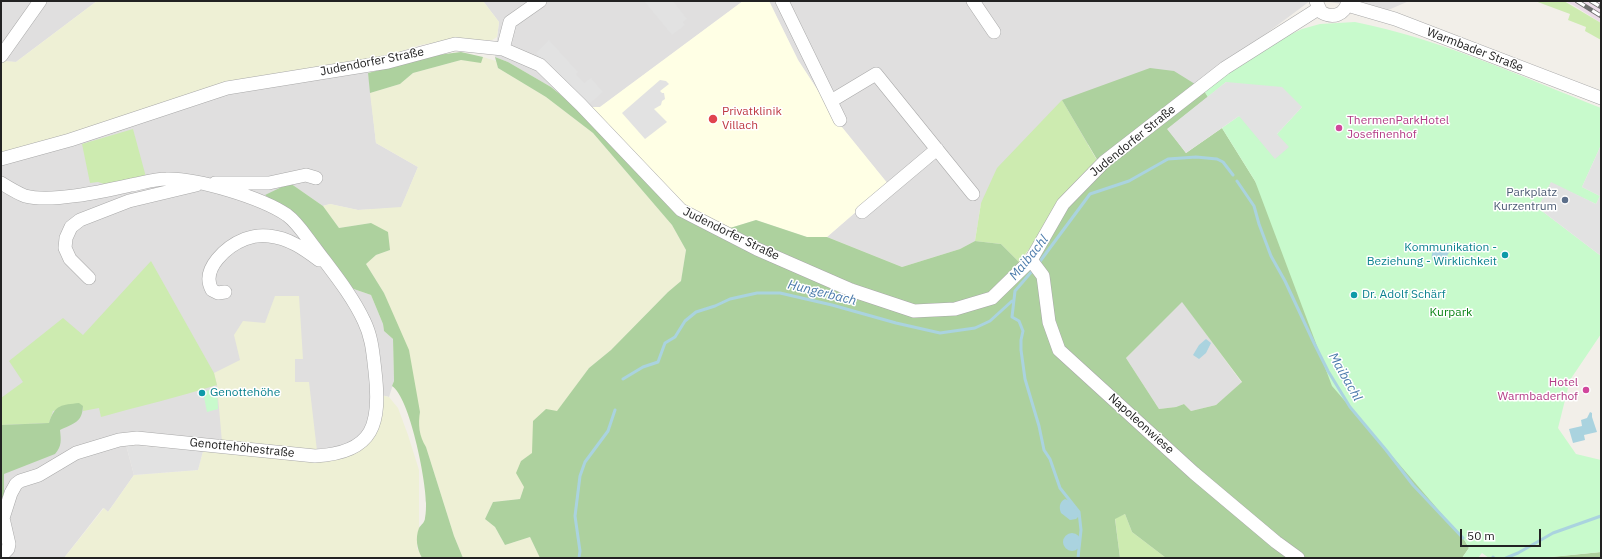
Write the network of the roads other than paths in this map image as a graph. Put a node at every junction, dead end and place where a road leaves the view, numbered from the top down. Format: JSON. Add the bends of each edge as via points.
{"nodes":[{"id":1,"x":40,"y":1,"type":"edge"},
{"id":2,"x":540,"y":1,"type":"edge"},
{"id":3,"x":782,"y":1,"type":"edge"},
{"id":4,"x":973,"y":1,"type":"edge"},
{"id":5,"x":1348,"y":3,"type":"edge"},
{"id":6,"x":1317,"y":5,"type":"edge"},
{"id":7,"x":994,"y":32,"type":"dead end"},
{"id":8,"x":503,"y":49,"type":"junction"},
{"id":9,"x":1,"y":56,"type":"edge"},
{"id":10,"x":1601,"y":98,"type":"edge"},
{"id":11,"x":830,"y":101,"type":"junction"},
{"id":12,"x":840,"y":120,"type":"dead end"},
{"id":13,"x":937,"y":149,"type":"junction"},
{"id":14,"x":1,"y":159,"type":"edge"},
{"id":15,"x":316,"y":178,"type":"dead end"},
{"id":16,"x":1,"y":183,"type":"edge"},
{"id":17,"x":202,"y":183,"type":"junction"},
{"id":18,"x":973,"y":194,"type":"dead end"},
{"id":19,"x":862,"y":212,"type":"dead end"},
{"id":20,"x":1035,"y":265,"type":"junction"},
{"id":21,"x":329,"y":266,"type":"junction"},
{"id":22,"x":88,"y":278,"type":"dead end"},
{"id":23,"x":225,"y":292,"type":"dead end"},
{"id":24,"x":1,"y":556,"type":"edge"},
{"id":25,"x":1298,"y":558,"type":"edge"}],
"edges":[{"from":1,"to":9,"type":"street"},
{"from":2,"to":8,"type":"street","via":[[510,22]]},
{"from":3,"to":11,"type":"street"},
{"from":4,"to":7,"type":"street"},
{"from":5,"to":6,"type":"street","name":"Warmbader Straße","via":[[1343,12],[1335,16],[1326,14]]},
{"from":5,"to":10,"type":"street","name":"Warmbader Straße"},
{"from":6,"to":20,"type":"street","name":"Judendorfer Straße","via":[[1225,68],[1104,162],[1063,204]]},
{"from":8,"to":14,"type":"street","name":"Judendorfer Straße","via":[[455,44],[388,62],[227,88],[70,140]]},
{"from":8,"to":20,"type":"street","name":"Judendorfer Straße","via":[[540,64],[681,210],[757,248],[851,290],[914,311],[955,309],[992,298]]},
{"from":11,"to":12,"type":"street"},
{"from":11,"to":13,"type":"street","via":[[876,74]]},
{"from":13,"to":18,"type":"street"},
{"from":13,"to":19,"type":"street"},
{"from":15,"to":17,"type":"street","name":"Genottehöhestraße","via":[[306,175],[269,183]]},
{"from":16,"to":17,"type":"street","name":"Genottehöhestraße","via":[[25,196],[53,197],[96,193],[166,178]]},
{"from":17,"to":21,"type":"street","name":"Genottehöhestraße","via":[[263,202],[288,216]]},
{"from":17,"to":22,"type":"street","name":"Genottehöhestraße","via":[[129,201],[80,220],[71,227],[65,248],[70,259]]},
{"from":20,"to":25,"type":"street","name":"Napoleonwiese","via":[[1043,276],[1049,322],[1059,350],[1194,473]]},
{"from":21,"to":23,"type":"street","name":"Genottehöhestraße","via":[[286,240],[263,236],[250,237],[229,248],[211,269],[209,282],[212,290],[218,293]]},
{"from":21,"to":24,"type":"street","name":"Genottehöhestraße","via":[[359,311],[372,346],[376,416],[371,430],[362,442],[349,451],[315,456],[137,438],[83,450],[39,475],[16,484],[3,518],[9,544]]}]}
